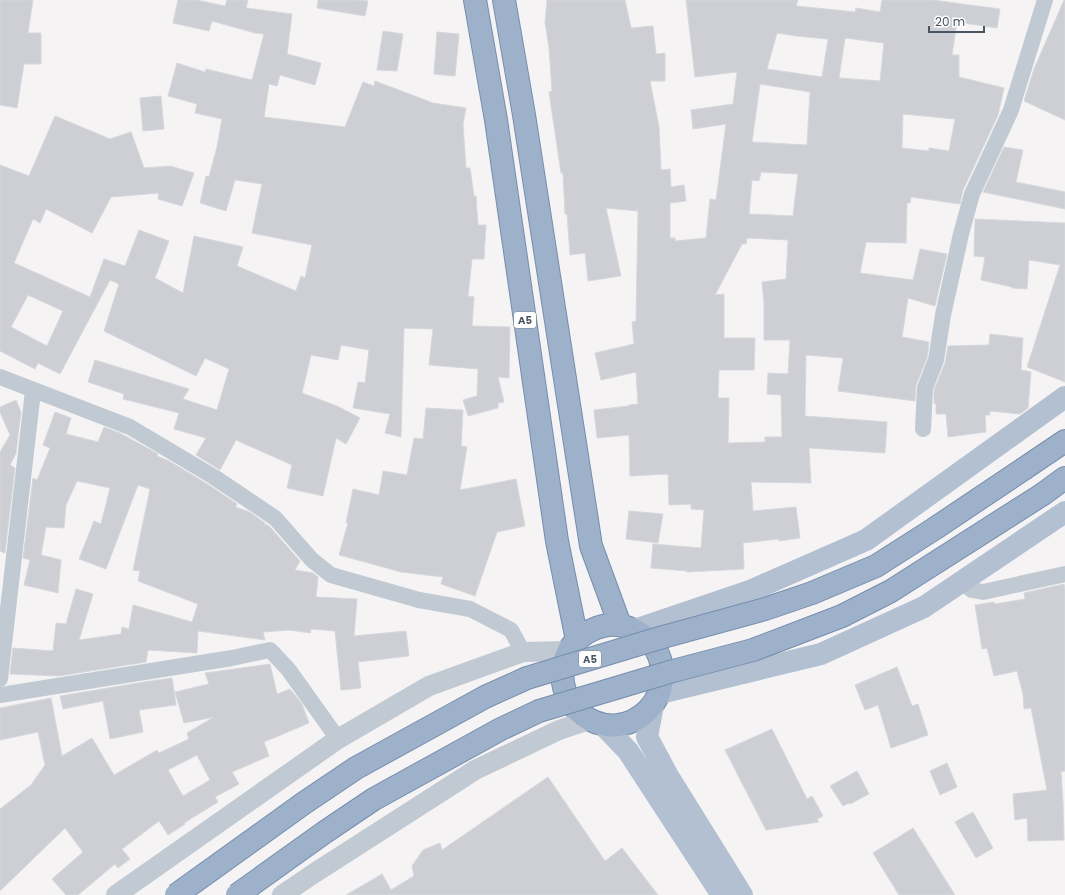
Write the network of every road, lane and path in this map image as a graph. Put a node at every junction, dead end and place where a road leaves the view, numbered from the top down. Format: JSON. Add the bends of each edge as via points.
{"nodes":[{"id":1,"x":475,"y":0,"type":"edge"},
{"id":2,"x":504,"y":0,"type":"edge"},
{"id":3,"x":1045,"y":0,"type":"edge"},
{"id":4,"x":0,"y":377,"type":"edge"},
{"id":5,"x":33,"y":390,"type":"junction"},
{"id":6,"x":1065,"y":397,"type":"edge"},
{"id":7,"x":923,"y":429,"type":"dead end"},
{"id":8,"x":1065,"y":441,"type":"edge"},
{"id":9,"x":1065,"y":478,"type":"edge"},
{"id":10,"x":1065,"y":512,"type":"edge"},
{"id":11,"x":1065,"y":574,"type":"edge"},
{"id":12,"x":961,"y":582,"type":"junction"},
{"id":13,"x":628,"y":627,"type":"junction"},
{"id":14,"x":572,"y":645,"type":"junction"},
{"id":15,"x":523,"y":652,"type":"junction"},
{"id":16,"x":0,"y":679,"type":"edge"},
{"id":17,"x":0,"y":695,"type":"edge"},
{"id":18,"x":656,"y":699,"type":"junction"},
{"id":19,"x":596,"y":722,"type":"junction"},
{"id":20,"x":338,"y":739,"type":"junction"},
{"id":21,"x":116,"y":895,"type":"edge"},
{"id":22,"x":176,"y":895,"type":"edge"},
{"id":23,"x":237,"y":895,"type":"edge"},
{"id":24,"x":282,"y":895,"type":"edge"},
{"id":25,"x":722,"y":895,"type":"edge"},
{"id":26,"x":742,"y":895,"type":"edge"}],
"edges":[{"from":1,"to":14,"type":"highway","number":"A5","via":[[497,127]]},
{"from":2,"to":13,"type":"highway","via":[[591,546]]},
{"from":3,"to":7,"type":"street","via":[[1011,110],[972,194],[943,315],[936,360],[925,388]]},
{"from":4,"to":5,"type":"street"},
{"from":5,"to":15,"type":"street","via":[[130,427],[214,477],[275,518],[312,560],[331,575],[419,600],[470,609],[511,630]]},
{"from":5,"to":16,"type":"street"},
{"from":6,"to":13,"type":"main road","via":[[866,540],[750,591]]},
{"from":8,"to":22,"type":"highway","number":"A5","bridge":true,"via":[[876,566],[812,593],[765,609],[527,678],[485,697],[356,768]]},
{"from":9,"to":23,"type":"highway","bridge":true,"via":[[891,591],[842,616],[753,650],[540,711],[501,729],[374,799]]},
{"from":10,"to":12,"type":"main road"},
{"from":11,"to":12,"type":"street","via":[[983,592],[972,590]]},
{"from":12,"to":18,"type":"main road","via":[[924,607],[821,654]]},
{"from":13,"to":14,"type":"highway","via":[[604,625],[589,630]]},
{"from":13,"to":18,"type":"highway","via":[[649,640],[659,654],[662,680]]},
{"from":14,"to":15,"type":"street"},
{"from":14,"to":19,"type":"highway","via":[[563,667],[563,683],[568,699],[578,712]]},
{"from":15,"to":20,"type":"street","via":[[429,686]]},
{"from":17,"to":20,"type":"street","via":[[270,650],[288,669]]},
{"from":18,"to":19,"type":"highway","via":[[643,715],[631,722],[617,726]]},
{"from":18,"to":26,"type":"main road","via":[[647,737],[668,776]]},
{"from":19,"to":24,"type":"street","via":[[559,730],[475,770]]},
{"from":19,"to":25,"type":"main road","via":[[628,751]]},
{"from":20,"to":21,"type":"street"}]}
